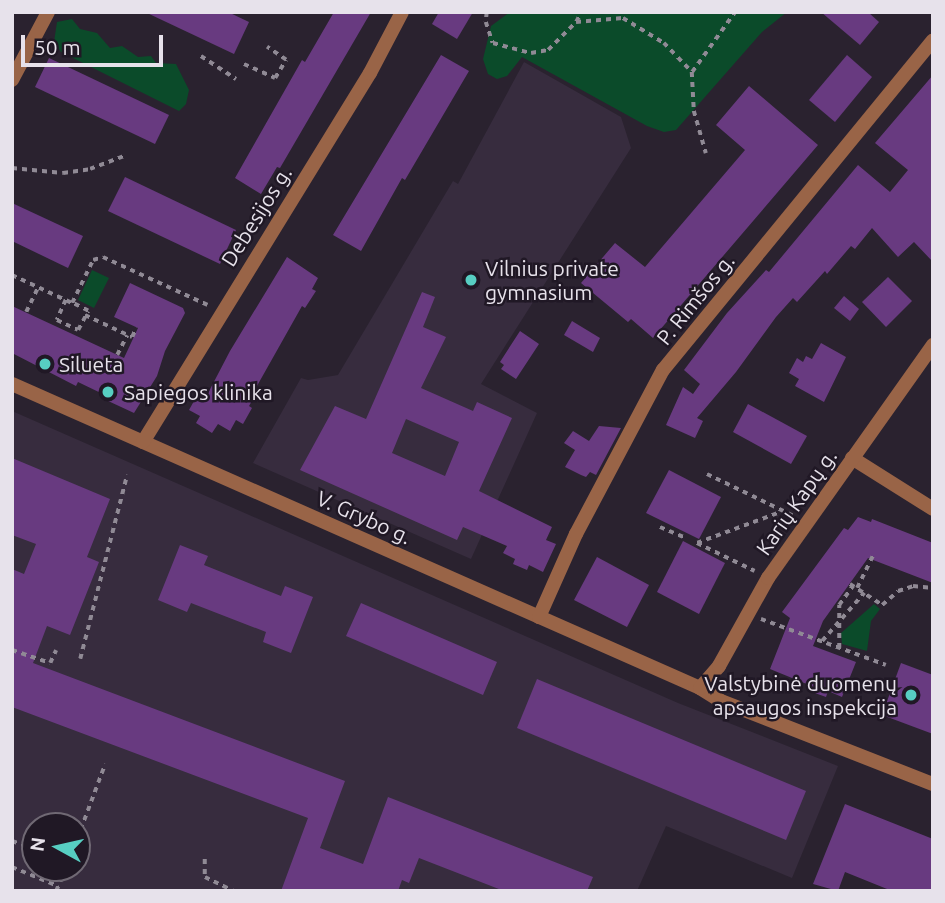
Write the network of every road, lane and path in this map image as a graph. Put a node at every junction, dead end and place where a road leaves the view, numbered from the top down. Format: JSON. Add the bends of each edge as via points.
{"nodes":[{"id":1,"x":48,"y":12,"type":"edge"},
{"id":2,"x":402,"y":12,"type":"edge"},
{"id":3,"x":487,"y":12,"type":"edge"},
{"id":4,"x":582,"y":12,"type":"edge"},
{"id":5,"x":735,"y":12,"type":"edge"},
{"id":6,"x":576,"y":22,"type":"junction"},
{"id":7,"x":933,"y":40,"type":"edge"},
{"id":8,"x":267,"y":47,"type":"dead end"},
{"id":9,"x":201,"y":56,"type":"dead end"},
{"id":10,"x":244,"y":64,"type":"dead end"},
{"id":11,"x":692,"y":72,"type":"junction"},
{"id":12,"x":236,"y":79,"type":"dead end"},
{"id":13,"x":12,"y":80,"type":"edge"},
{"id":14,"x":706,"y":153,"type":"dead end"},
{"id":15,"x":124,"y":156,"type":"dead end"},
{"id":16,"x":12,"y":168,"type":"edge"},
{"id":17,"x":12,"y":275,"type":"edge"},
{"id":18,"x":38,"y":287,"type":"junction"},
{"id":19,"x":66,"y":300,"type":"junction"},
{"id":20,"x":72,"y":303,"type":"junction"},
{"id":21,"x":26,"y":312,"type":"dead end"},
{"id":22,"x":221,"y":313,"type":"junction"},
{"id":23,"x":85,"y":315,"type":"junction"},
{"id":24,"x":136,"y":328,"type":"dead end"},
{"id":25,"x":127,"y":335,"type":"junction"},
{"id":26,"x":933,"y":345,"type":"edge"},
{"id":27,"x":117,"y":355,"type":"dead end"},
{"id":28,"x":12,"y":384,"type":"edge"},
{"id":29,"x":143,"y":442,"type":"junction"},
{"id":30,"x":852,"y":458,"type":"junction"},
{"id":31,"x":707,"y":474,"type":"dead end"},
{"id":32,"x":127,"y":475,"type":"dead end"},
{"id":33,"x":933,"y":509,"type":"edge"},
{"id":34,"x":783,"y":511,"type":"junction"},
{"id":35,"x":807,"y":522,"type":"junction"},
{"id":36,"x":660,"y":527,"type":"dead end"},
{"id":37,"x":686,"y":538,"type":"dead end"},
{"id":38,"x":874,"y":553,"type":"dead end"},
{"id":39,"x":768,"y":578,"type":"junction"},
{"id":40,"x":853,"y":586,"type":"junction"},
{"id":41,"x":933,"y":588,"type":"edge"},
{"id":42,"x":864,"y":593,"type":"junction"},
{"id":43,"x":746,"y":613,"type":"junction"},
{"id":44,"x":539,"y":617,"type":"junction"},
{"id":45,"x":837,"y":625,"type":"junction"},
{"id":46,"x":822,"y":641,"type":"junction"},
{"id":47,"x":839,"y":648,"type":"junction"},
{"id":48,"x":12,"y":650,"type":"edge"},
{"id":49,"x":56,"y":650,"type":"dead end"},
{"id":50,"x":80,"y":659,"type":"dead end"},
{"id":51,"x":887,"y":665,"type":"dead end"},
{"id":52,"x":700,"y":688,"type":"junction"},
{"id":53,"x":105,"y":764,"type":"dead end"},
{"id":54,"x":933,"y":784,"type":"edge"},
{"id":55,"x":87,"y":812,"type":"edge"},
{"id":56,"x":205,"y":859,"type":"dead end"},
{"id":57,"x":12,"y":867,"type":"edge"},
{"id":58,"x":57,"y":889,"type":"edge"},
{"id":59,"x":234,"y":891,"type":"edge"}],
"edges":[{"from":1,"to":13,"type":"street"},
{"from":2,"to":22,"type":"street","name":"Debesijos g.","via":[[370,73]]},
{"from":3,"to":6,"type":"path","via":[[493,43],[531,53],[548,50]]},
{"from":4,"to":6,"type":"path"},
{"from":5,"to":11,"type":"path"},
{"from":6,"to":11,"type":"path","via":[[623,18],[664,43]]},
{"from":7,"to":44,"type":"street","name":"P. Rimšos g.","via":[[663,370],[576,534]]},
{"from":8,"to":10,"type":"path","via":[[286,60],[275,78]]},
{"from":9,"to":12,"type":"path"},
{"from":11,"to":14,"type":"path","via":[[694,111]]},
{"from":15,"to":16,"type":"path","via":[[63,173]]},
{"from":17,"to":18,"type":"path"},
{"from":18,"to":19,"type":"path"},
{"from":18,"to":21,"type":"path"},
{"from":19,"to":20,"type":"path"},
{"from":19,"to":23,"type":"path","via":[[57,320],[77,333]]},
{"from":20,"to":22,"type":"path","via":[[93,260],[103,257]]},
{"from":20,"to":23,"type":"path","via":[[88,311]]},
{"from":22,"to":29,"type":"street","name":"Debesijos g."},
{"from":23,"to":25,"type":"path"},
{"from":24,"to":25,"type":"path","via":[[132,337]]},
{"from":25,"to":27,"type":"path"},
{"from":26,"to":30,"type":"street","name":"Karių Kapų g."},
{"from":28,"to":29,"type":"street","name":"V. Grybo g."},
{"from":29,"to":44,"type":"street","name":"V. Grybo g."},
{"from":30,"to":33,"type":"street"},
{"from":30,"to":35,"type":"street","name":"Karių Kapų g."},
{"from":31,"to":34,"type":"path"},
{"from":32,"to":50,"type":"path"},
{"from":34,"to":35,"type":"path"},
{"from":34,"to":39,"type":"path","via":[[697,542]]},
{"from":35,"to":39,"type":"street","name":"Karių Kapų g."},
{"from":36,"to":37,"type":"path"},
{"from":38,"to":40,"type":"path"},
{"from":39,"to":43,"type":"street","name":"Karių Kapų g."},
{"from":40,"to":42,"type":"path"},
{"from":40,"to":45,"type":"path","via":[[839,605]]},
{"from":41,"to":42,"type":"path","via":[[912,586],[882,605]]},
{"from":42,"to":45,"type":"path"},
{"from":43,"to":46,"type":"path"},
{"from":43,"to":52,"type":"street","name":"Karių Kapų g.","via":[[719,666]]},
{"from":44,"to":52,"type":"street","name":"V. Grybo g."},
{"from":45,"to":46,"type":"path"},
{"from":45,"to":47,"type":"path"},
{"from":46,"to":47,"type":"path"},
{"from":47,"to":51,"type":"path"},
{"from":48,"to":49,"type":"path","via":[[50,663]]},
{"from":52,"to":54,"type":"street","name":"V. Grybo g.","via":[[721,701]]},
{"from":53,"to":55,"type":"path"},
{"from":56,"to":59,"type":"path","via":[[205,877]]},
{"from":57,"to":58,"type":"path"}]}
